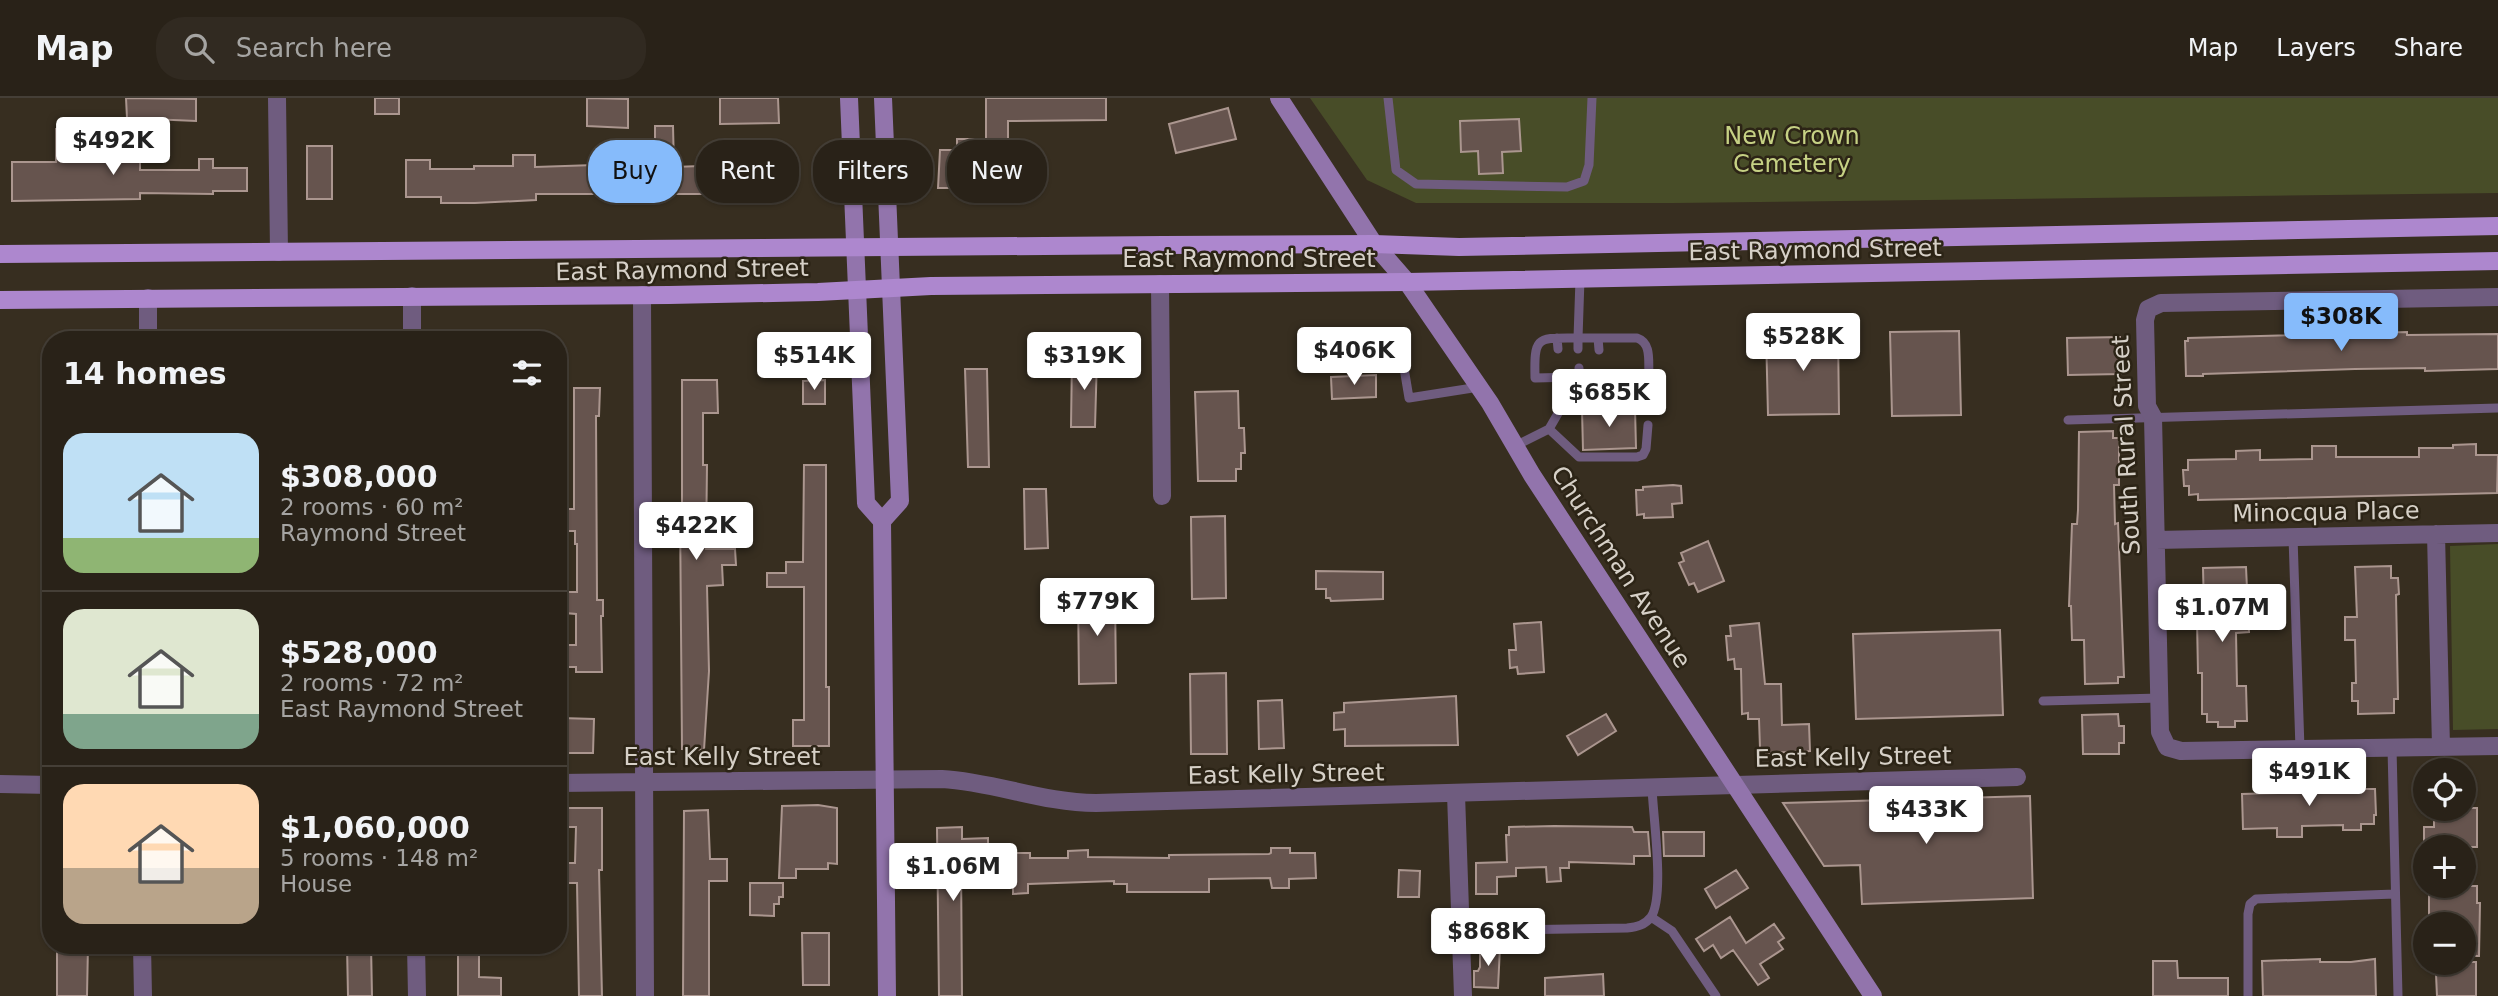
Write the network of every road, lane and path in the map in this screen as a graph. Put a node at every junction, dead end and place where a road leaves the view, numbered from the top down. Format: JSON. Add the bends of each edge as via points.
{"nodes":[{"id":1,"x":277,"y":98,"type":"edge"},
{"id":2,"x":849,"y":98,"type":"edge"},
{"id":3,"x":883,"y":98,"type":"edge"},
{"id":4,"x":1279,"y":98,"type":"edge"},
{"id":5,"x":1388,"y":98,"type":"edge"},
{"id":6,"x":1592,"y":98,"type":"edge"},
{"id":7,"x":2498,"y":226,"type":"edge"},
{"id":8,"x":1374,"y":244,"type":"junction"},
{"id":9,"x":855,"y":247,"type":"junction"},
{"id":10,"x":890,"y":247,"type":"junction"},
{"id":11,"x":279,"y":252,"type":"junction"},
{"id":12,"x":0,"y":254,"type":"edge"},
{"id":13,"x":2498,"y":261,"type":"edge"},
{"id":14,"x":1580,"y":279,"type":"junction"},
{"id":15,"x":1407,"y":282,"type":"junction"},
{"id":16,"x":1160,"y":284,"type":"junction"},
{"id":17,"x":892,"y":288,"type":"junction"},
{"id":18,"x":857,"y":290,"type":"junction"},
{"id":19,"x":642,"y":295,"type":"junction"},
{"id":20,"x":412,"y":296,"type":"junction"},
{"id":21,"x":2498,"y":297,"type":"edge"},
{"id":22,"x":148,"y":298,"type":"junction"},
{"id":23,"x":0,"y":300,"type":"edge"},
{"id":24,"x":148,"y":331,"type":"edge"},
{"id":25,"x":412,"y":331,"type":"edge"},
{"id":26,"x":1557,"y":338,"type":"junction"},
{"id":27,"x":1578,"y":338,"type":"junction"},
{"id":28,"x":1598,"y":338,"type":"junction"},
{"id":29,"x":1558,"y":349,"type":"dead end"},
{"id":30,"x":1578,"y":349,"type":"dead end"},
{"id":31,"x":1324,"y":350,"type":"dead end"},
{"id":32,"x":1599,"y":350,"type":"dead end"},
{"id":33,"x":1579,"y":373,"type":"junction"},
{"id":34,"x":1479,"y":387,"type":"junction"},
{"id":35,"x":2498,"y":408,"type":"edge"},
{"id":36,"x":2152,"y":417,"type":"junction"},
{"id":37,"x":2068,"y":419,"type":"dead end"},
{"id":38,"x":1648,"y":425,"type":"dead end"},
{"id":39,"x":1549,"y":429,"type":"junction"},
{"id":40,"x":1515,"y":446,"type":"junction"},
{"id":41,"x":1162,"y":496,"type":"dead end"},
{"id":42,"x":883,"y":522,"type":"junction"},
{"id":43,"x":2498,"y":533,"type":"edge"},
{"id":44,"x":2436,"y":534,"type":"junction"},
{"id":45,"x":2293,"y":537,"type":"junction"},
{"id":46,"x":2156,"y":540,"type":"junction"},
{"id":47,"x":2160,"y":698,"type":"junction"},
{"id":48,"x":2043,"y":701,"type":"dead end"},
{"id":49,"x":2498,"y":746,"type":"edge"},
{"id":50,"x":2441,"y":747,"type":"junction"},
{"id":51,"x":2392,"y":748,"type":"junction"},
{"id":52,"x":2300,"y":749,"type":"junction"},
{"id":53,"x":2017,"y":777,"type":"dead end"},
{"id":54,"x":886,"y":780,"type":"junction"},
{"id":55,"x":645,"y":782,"type":"junction"},
{"id":56,"x":567,"y":783,"type":"edge"},
{"id":57,"x":0,"y":784,"type":"edge"},
{"id":58,"x":1733,"y":784,"type":"junction"},
{"id":59,"x":42,"y":785,"type":"edge"},
{"id":60,"x":1651,"y":788,"type":"junction"},
{"id":61,"x":1456,"y":794,"type":"junction"},
{"id":62,"x":2395,"y":894,"type":"junction"},
{"id":63,"x":1651,"y":917,"type":"junction"},
{"id":64,"x":1462,"y":931,"type":"junction"},
{"id":65,"x":142,"y":954,"type":"edge"},
{"id":66,"x":416,"y":954,"type":"edge"},
{"id":67,"x":143,"y":996,"type":"edge"},
{"id":68,"x":417,"y":996,"type":"edge"},
{"id":69,"x":645,"y":996,"type":"edge"},
{"id":70,"x":887,"y":996,"type":"edge"},
{"id":71,"x":1463,"y":996,"type":"edge"},
{"id":72,"x":1716,"y":996,"type":"edge"},
{"id":73,"x":1873,"y":996,"type":"edge"},
{"id":74,"x":2248,"y":996,"type":"edge"},
{"id":75,"x":2398,"y":996,"type":"edge"}],
"edges":[{"from":1,"to":11,"type":"street"},
{"from":2,"to":9,"type":"main road"},
{"from":3,"to":10,"type":"main road"},
{"from":4,"to":8,"type":"main road","name":"Churchman Avenue"},
{"from":5,"to":6,"type":"lane","via":[[1396,170],[1416,184],[1567,187],[1584,180],[1589,165]]},
{"from":7,"to":8,"type":"main road","name":"East Raymond Street","via":[[1459,247]]},
{"from":8,"to":10,"type":"main road","name":"East Raymond Street"},
{"from":8,"to":15,"type":"main road","name":"Churchman Avenue"},
{"from":9,"to":10,"type":"main road","name":"East Raymond Street"},
{"from":9,"to":11,"type":"main road","name":"East Raymond Street"},
{"from":9,"to":18,"type":"main road"},
{"from":10,"to":17,"type":"main road"},
{"from":11,"to":12,"type":"main road","name":"East Raymond Street"},
{"from":13,"to":14,"type":"main road","name":"East Raymond Street"},
{"from":14,"to":15,"type":"main road","name":"East Raymond Street"},
{"from":14,"to":27,"type":"lane"},
{"from":15,"to":16,"type":"main road","name":"East Raymond Street"},
{"from":15,"to":34,"type":"main road","name":"Churchman Avenue"},
{"from":16,"to":17,"type":"main road","name":"East Raymond Street"},
{"from":16,"to":41,"type":"street"},
{"from":17,"to":18,"type":"main road","name":"East Raymond Street"},
{"from":17,"to":42,"type":"main road","via":[[900,501]]},
{"from":18,"to":19,"type":"main road","name":"East Raymond Street"},
{"from":18,"to":42,"type":"main road","via":[[866,503]]},
{"from":19,"to":20,"type":"main road","name":"East Raymond Street"},
{"from":19,"to":55,"type":"street"},
{"from":20,"to":22,"type":"main road","name":"East Raymond Street"},
{"from":20,"to":25,"type":"street"},
{"from":21,"to":36,"type":"street","name":"South Rural Street","via":[[2161,303],[2148,309],[2145,320],[2147,407]]},
{"from":22,"to":23,"type":"main road","name":"East Raymond Street"},
{"from":22,"to":24,"type":"street"},
{"from":26,"to":27,"type":"lane"},
{"from":26,"to":29,"type":"lane"},
{"from":26,"to":33,"type":"lane","via":[[1546,338],[1534,350],[1535,378]]},
{"from":27,"to":28,"type":"lane"},
{"from":27,"to":30,"type":"lane"},
{"from":28,"to":32,"type":"lane"},
{"from":28,"to":33,"type":"lane","via":[[1622,343],[1644,340],[1650,379],[1622,372]]},
{"from":31,"to":34,"type":"lane","via":[[1373,349],[1404,368],[1409,398]]},
{"from":33,"to":39,"type":"lane"},
{"from":34,"to":40,"type":"main road","name":"Churchman Avenue"},
{"from":35,"to":36,"type":"lane"},
{"from":36,"to":37,"type":"lane"},
{"from":36,"to":46,"type":"street","name":"South Rural Street"},
{"from":38,"to":39,"type":"lane","via":[[1647,449],[1637,457],[1579,457]]},
{"from":39,"to":40,"type":"lane"},
{"from":40,"to":58,"type":"main road","name":"Churchman Avenue"},
{"from":42,"to":54,"type":"main road"},
{"from":43,"to":44,"type":"street","name":"Minocqua Place"},
{"from":44,"to":45,"type":"street","name":"Minocqua Place"},
{"from":44,"to":50,"type":"street"},
{"from":45,"to":46,"type":"street","name":"Minocqua Place"},
{"from":45,"to":52,"type":"lane"},
{"from":46,"to":47,"type":"street","name":"South Rural Street"},
{"from":47,"to":48,"type":"lane"},
{"from":47,"to":52,"type":"street","name":"South Rural Street","via":[[2161,732],[2167,747],[2181,751]]},
{"from":49,"to":50,"type":"street"},
{"from":50,"to":51,"type":"street"},
{"from":51,"to":52,"type":"street"},
{"from":51,"to":62,"type":"lane"},
{"from":53,"to":58,"type":"street","name":"East Kelly Street"},
{"from":54,"to":55,"type":"street","name":"East Kelly Street"},
{"from":54,"to":61,"type":"street","name":"East Kelly Street","via":[[970,782],[1079,803]]},
{"from":54,"to":70,"type":"main road"},
{"from":55,"to":56,"type":"street","name":"East Kelly Street"},
{"from":55,"to":69,"type":"street"},
{"from":57,"to":59,"type":"street"},
{"from":58,"to":60,"type":"street","name":"East Kelly Street"},
{"from":58,"to":73,"type":"main road","name":"Churchman Avenue"},
{"from":60,"to":61,"type":"street","name":"East Kelly Street"},
{"from":60,"to":63,"type":"lane","via":[[1658,893]]},
{"from":61,"to":64,"type":"street"},
{"from":62,"to":74,"type":"lane","via":[[2256,899],[2248,914]]},
{"from":62,"to":75,"type":"lane"},
{"from":63,"to":64,"type":"lane","via":[[1627,928]]},
{"from":63,"to":72,"type":"lane","via":[[1672,931]]},
{"from":64,"to":71,"type":"street"},
{"from":65,"to":67,"type":"street"},
{"from":66,"to":68,"type":"street"}]}
